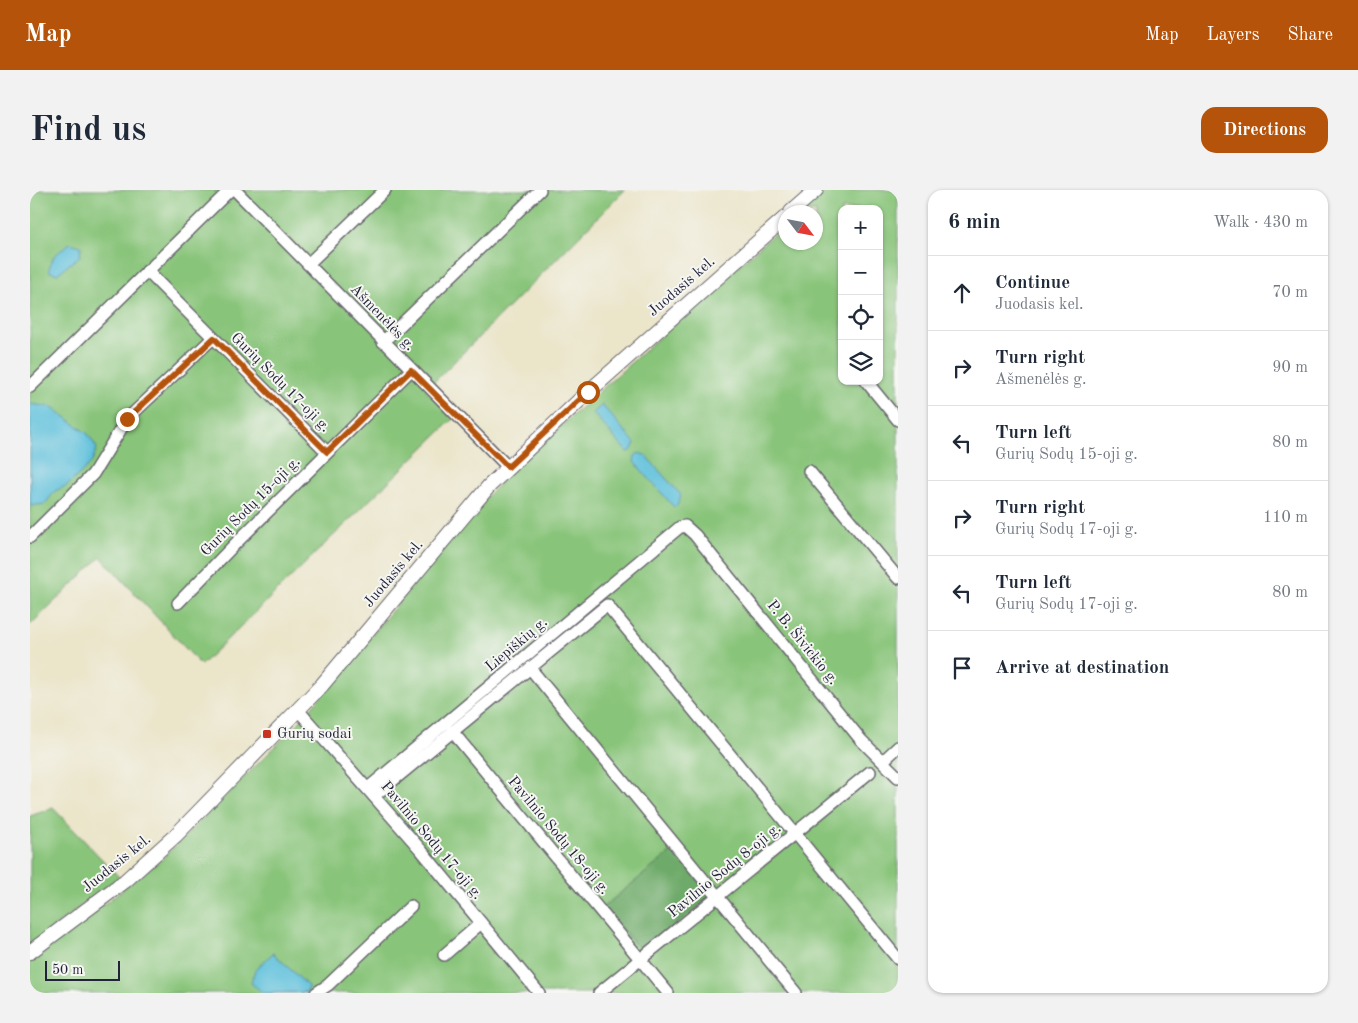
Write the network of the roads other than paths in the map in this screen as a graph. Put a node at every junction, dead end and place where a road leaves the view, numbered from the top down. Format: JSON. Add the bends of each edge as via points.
{"nodes":[{"id":1,"x":230,"y":190,"type":"edge"},
{"id":2,"x":236,"y":190,"type":"edge"},
{"id":3,"x":385,"y":190,"type":"edge"},
{"id":4,"x":540,"y":190,"type":"edge"},
{"id":5,"x":816,"y":190,"type":"edge"},
{"id":6,"x":799,"y":205,"type":"edge"},
{"id":7,"x":778,"y":225,"type":"edge"},
{"id":8,"x":308,"y":264,"type":"junction"},
{"id":9,"x":147,"y":271,"type":"junction"},
{"id":10,"x":214,"y":338,"type":"junction"},
{"id":11,"x":384,"y":342,"type":"junction"},
{"id":12,"x":411,"y":370,"type":"junction"},
{"id":13,"x":869,"y":385,"type":"edge"},
{"id":14,"x":30,"y":388,"type":"edge"},
{"id":15,"x":898,"y":420,"type":"edge"},
{"id":16,"x":327,"y":452,"type":"junction"},
{"id":17,"x":508,"y":467,"type":"junction"},
{"id":18,"x":809,"y":471,"type":"dead end"},
{"id":19,"x":685,"y":526,"type":"joint"},
{"id":20,"x":30,"y":538,"type":"edge"},
{"id":21,"x":898,"y":578,"type":"edge"},
{"id":22,"x":178,"y":603,"type":"dead end"},
{"id":23,"x":530,"y":668,"type":"junction"},
{"id":24,"x":298,"y":710,"type":"junction"},
{"id":25,"x":452,"y":731,"type":"junction"},
{"id":26,"x":898,"y":748,"type":"edge"},
{"id":27,"x":883,"y":761,"type":"junction"},
{"id":28,"x":870,"y":772,"type":"dead end"},
{"id":29,"x":898,"y":777,"type":"edge"},
{"id":30,"x":371,"y":792,"type":"junction"},
{"id":31,"x":795,"y":834,"type":"junction"},
{"id":32,"x":718,"y":896,"type":"junction"},
{"id":33,"x":411,"y":906,"type":"dead end"},
{"id":34,"x":481,"y":923,"type":"junction"},
{"id":35,"x":30,"y":952,"type":"edge"},
{"id":36,"x":444,"y":955,"type":"dead end"},
{"id":37,"x":641,"y":959,"type":"junction"},
{"id":38,"x":898,"y":959,"type":"edge"},
{"id":39,"x":316,"y":993,"type":"edge"},
{"id":40,"x":539,"y":993,"type":"edge"},
{"id":41,"x":599,"y":993,"type":"edge"},
{"id":42,"x":668,"y":993,"type":"edge"},
{"id":43,"x":796,"y":993,"type":"edge"}],
"edges":[{"from":1,"to":9,"type":"street"},
{"from":2,"to":8,"type":"street","name":"Ašmenėlės g."},
{"from":3,"to":8,"type":"street"},
{"from":4,"to":11,"type":"street"},
{"from":5,"to":6,"type":"main road"},
{"from":7,"to":17,"type":"main road","name":"Juodasis kel."},
{"from":8,"to":11,"type":"street","name":"Ašmenėlės g."},
{"from":9,"to":10,"type":"street"},
{"from":9,"to":14,"type":"street"},
{"from":10,"to":16,"type":"street","name":"Gurių Sodų 17-oji g."},
{"from":10,"to":20,"type":"street","name":"Gurių Sodų 17-oji g.","via":[[127,419],[93,474]]},
{"from":11,"to":12,"type":"street","name":"Ašmenėlės g."},
{"from":12,"to":16,"type":"street","name":"Gurių Sodų 15-oji g."},
{"from":12,"to":17,"type":"street","name":"Ašmenėlės g."},
{"from":13,"to":15,"type":"street"},
{"from":16,"to":22,"type":"street","name":"Gurių Sodų 15-oji g."},
{"from":17,"to":24,"type":"main road","name":"Juodasis kel."},
{"from":18,"to":21,"type":"street"},
{"from":19,"to":27,"type":"street","name":"P. B. Šivickio g.","via":[[861,740]]},
{"from":19,"to":30,"type":"street","name":"Liepiškių g."},
{"from":23,"to":25,"type":"street"},
{"from":23,"to":31,"type":"street","via":[[607,606]]},
{"from":23,"to":32,"type":"street"},
{"from":24,"to":30,"type":"street","name":"Pavilnio Sodų 17-oji g."},
{"from":24,"to":35,"type":"main road","name":"Juodasis kel.","via":[[154,856]]},
{"from":25,"to":30,"type":"street"},
{"from":25,"to":37,"type":"street","name":"Pavilnio Sodų 18-oji g."},
{"from":26,"to":27,"type":"street"},
{"from":27,"to":29,"type":"street","name":"P. B. Šivickio g."},
{"from":28,"to":31,"type":"street","name":"Pavilnio Sodų 8-oji g."},
{"from":30,"to":34,"type":"street","name":"Pavilnio Sodų 17-oji g."},
{"from":31,"to":32,"type":"street","name":"Pavilnio Sodų 8-oji g."},
{"from":31,"to":38,"type":"street"},
{"from":32,"to":37,"type":"street","name":"Pavilnio Sodų 8-oji g."},
{"from":32,"to":43,"type":"street"},
{"from":33,"to":39,"type":"street"},
{"from":34,"to":36,"type":"street"},
{"from":34,"to":40,"type":"street","name":"Pavilnio Sodų 17-oji g."},
{"from":37,"to":41,"type":"street","name":"Pavilnio Sodų 8-oji g."},
{"from":37,"to":42,"type":"street","name":"Pavilnio Sodų 18-oji g."}]}
